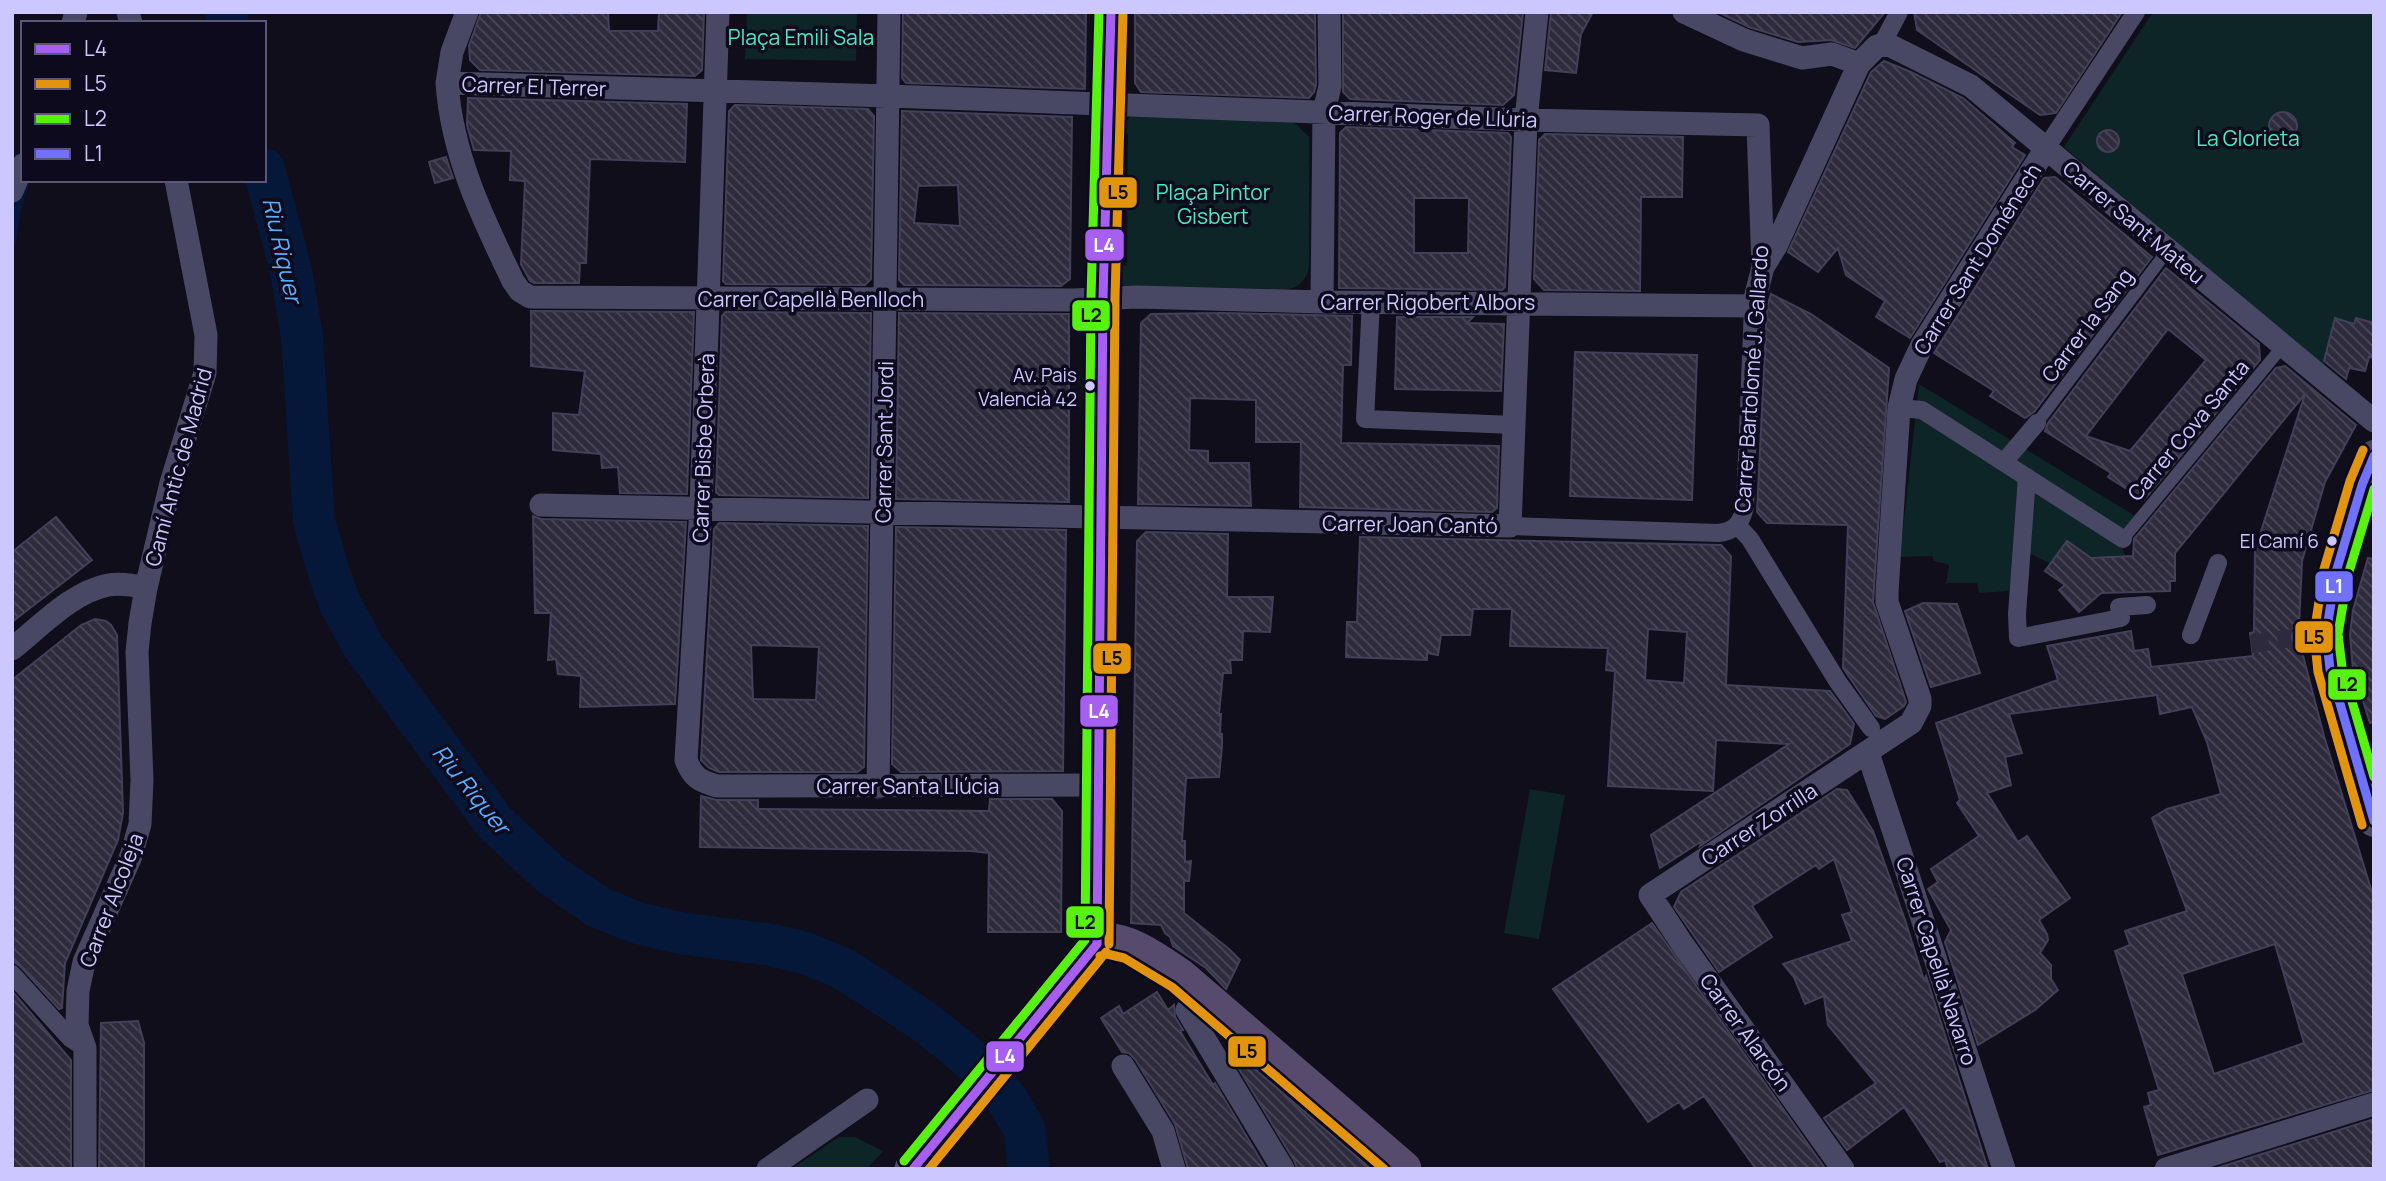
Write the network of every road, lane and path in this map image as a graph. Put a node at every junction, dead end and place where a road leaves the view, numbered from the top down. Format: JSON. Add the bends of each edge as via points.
{"nodes":[{"id":1,"x":467,"y":12,"type":"edge"},
{"id":2,"x":718,"y":12,"type":"edge"},
{"id":3,"x":889,"y":12,"type":"edge"},
{"id":4,"x":1111,"y":12,"type":"edge"},
{"id":5,"x":1329,"y":12,"type":"edge"},
{"id":6,"x":1537,"y":12,"type":"edge"},
{"id":7,"x":1684,"y":12,"type":"edge"},
{"id":8,"x":1899,"y":12,"type":"edge"},
{"id":9,"x":2136,"y":12,"type":"edge"},
{"id":10,"x":1882,"y":44,"type":"junction"},
{"id":11,"x":1859,"y":64,"type":"junction"},
{"id":12,"x":447,"y":83,"type":"junction"},
{"id":13,"x":716,"y":92,"type":"junction"},
{"id":14,"x":889,"y":96,"type":"junction"},
{"id":15,"x":1108,"y":105,"type":"junction"},
{"id":16,"x":1324,"y":112,"type":"junction"},
{"id":17,"x":1526,"y":120,"type":"junction"},
{"id":18,"x":1758,"y":125,"type":"joint"},
{"id":19,"x":2046,"y":148,"type":"junction"},
{"id":20,"x":21,"y":170,"type":"edge"},
{"id":21,"x":176,"y":182,"type":"edge"},
{"id":22,"x":12,"y":191,"type":"edge"},
{"id":23,"x":2168,"y":250,"type":"junction"},
{"id":24,"x":1763,"y":267,"type":"junction"},
{"id":25,"x":520,"y":291,"type":"joint"},
{"id":26,"x":709,"y":298,"type":"junction"},
{"id":27,"x":1103,"y":298,"type":"junction"},
{"id":28,"x":886,"y":299,"type":"junction"},
{"id":29,"x":1322,"y":302,"type":"junction"},
{"id":30,"x":1371,"y":302,"type":"junction"},
{"id":31,"x":1518,"y":303,"type":"junction"},
{"id":32,"x":1753,"y":306,"type":"junction"},
{"id":33,"x":2283,"y":346,"type":"junction"},
{"id":34,"x":1899,"y":408,"type":"junction"},
{"id":35,"x":2374,"y":421,"type":"edge"},
{"id":36,"x":2037,"y":423,"type":"joint"},
{"id":37,"x":1514,"y":425,"type":"junction"},
{"id":38,"x":2374,"y":455,"type":"edge"},
{"id":39,"x":2004,"y":462,"type":"junction"},
{"id":40,"x":2027,"y":477,"type":"junction"},
{"id":41,"x":541,"y":505,"type":"dead end"},
{"id":42,"x":701,"y":507,"type":"junction"},
{"id":43,"x":883,"y":512,"type":"junction"},
{"id":44,"x":1101,"y":518,"type":"junction"},
{"id":45,"x":1510,"y":526,"type":"junction"},
{"id":46,"x":1738,"y":526,"type":"junction"},
{"id":47,"x":1718,"y":533,"type":"joint"},
{"id":48,"x":2123,"y":539,"type":"joint"},
{"id":49,"x":2218,"y":563,"type":"dead end"},
{"id":50,"x":146,"y":588,"type":"junction"},
{"id":51,"x":2147,"y":605,"type":"dead end"},
{"id":52,"x":2191,"y":635,"type":"dead end"},
{"id":53,"x":12,"y":649,"type":"edge"},
{"id":54,"x":1871,"y":728,"type":"dead end"},
{"id":55,"x":1868,"y":753,"type":"junction"},
{"id":56,"x":1099,"y":785,"type":"junction"},
{"id":57,"x":717,"y":786,"type":"joint"},
{"id":58,"x":878,"y":787,"type":"junction"},
{"id":59,"x":2374,"y":822,"type":"edge"},
{"id":60,"x":1650,"y":895,"type":"joint"},
{"id":61,"x":1113,"y":945,"type":"junction"},
{"id":62,"x":12,"y":974,"type":"edge"},
{"id":63,"x":1200,"y":993,"type":"junction"},
{"id":64,"x":85,"y":1048,"type":"junction"},
{"id":65,"x":1123,"y":1066,"type":"dead end"},
{"id":66,"x":867,"y":1100,"type":"dead end"},
{"id":67,"x":2374,"y":1104,"type":"edge"},
{"id":68,"x":85,"y":1169,"type":"edge"},
{"id":69,"x":768,"y":1169,"type":"edge"},
{"id":70,"x":913,"y":1169,"type":"edge"},
{"id":71,"x":1174,"y":1169,"type":"edge"},
{"id":72,"x":1283,"y":1169,"type":"edge"},
{"id":73,"x":1403,"y":1169,"type":"edge"},
{"id":74,"x":1843,"y":1169,"type":"edge"},
{"id":75,"x":2004,"y":1169,"type":"edge"},
{"id":76,"x":2166,"y":1169,"type":"edge"}],
"edges":[{"from":1,"to":12,"type":"street","via":[[452,52]]},
{"from":2,"to":13,"type":"street"},
{"from":3,"to":14,"type":"street"},
{"from":4,"to":15,"type":"main road"},
{"from":5,"to":16,"type":"street","via":[[1330,86]]},
{"from":6,"to":17,"type":"street"},
{"from":7,"to":11,"type":"street","via":[[1744,40],[1802,58],[1832,54]]},
{"from":8,"to":10,"type":"street"},
{"from":9,"to":19,"type":"street","name":"Carrer Sant Doménech"},
{"from":10,"to":11,"type":"street"},
{"from":10,"to":19,"type":"street","name":"Carrer Sant Mateu","via":[[1961,79]]},
{"from":11,"to":24,"type":"street"},
{"from":12,"to":13,"type":"street","name":"Carrer El Terrer"},
{"from":12,"to":25,"type":"street","name":"Carrer El Terrer","via":[[460,159]]},
{"from":13,"to":14,"type":"street"},
{"from":13,"to":26,"type":"street","name":"Carrer Bisbe Orberà"},
{"from":14,"to":15,"type":"street","name":"Carrer Roger de Llúria"},
{"from":14,"to":28,"type":"street","name":"Carrer Sant Jordi"},
{"from":15,"to":16,"type":"street","name":"Carrer Roger de Llúria"},
{"from":15,"to":27,"type":"main road"},
{"from":16,"to":17,"type":"street","name":"Carrer Roger de Llúria"},
{"from":16,"to":29,"type":"street"},
{"from":17,"to":18,"type":"street","name":"Carrer Roger de Llúria"},
{"from":17,"to":31,"type":"street"},
{"from":18,"to":24,"type":"street","name":"Carrer Bartolomé J. Gallardo"},
{"from":19,"to":23,"type":"street","name":"Carrer Sant Mateu"},
{"from":19,"to":34,"type":"street","name":"Carrer Sant Doménech","via":[[1922,345]]},
{"from":20,"to":22,"type":"street"},
{"from":21,"to":50,"type":"street","name":"Camí Antic de Madrid","via":[[206,335],[206,360]]},
{"from":23,"to":33,"type":"street","name":"Carrer Sant Mateu"},
{"from":23,"to":36,"type":"lane","name":"Carrer la Sang"},
{"from":24,"to":32,"type":"street","name":"Carrer Bartolomé J. Gallardo"},
{"from":25,"to":26,"type":"street","name":"Carrer Capellà Benlloch","via":[[530,297]]},
{"from":26,"to":28,"type":"street","name":"Carrer Capellà Benlloch"},
{"from":26,"to":42,"type":"street","name":"Carrer Bisbe Orberà"},
{"from":27,"to":28,"type":"street","name":"Carrer Capellà Benlloch"},
{"from":27,"to":29,"type":"street","name":"Carrer Rigobert Albors"},
{"from":27,"to":44,"type":"main road"},
{"from":28,"to":43,"type":"street","name":"Carrer Sant Jordi"},
{"from":29,"to":30,"type":"street","name":"Carrer Rigobert Albors"},
{"from":30,"to":31,"type":"street","name":"Carrer Rigobert Albors"},
{"from":30,"to":37,"type":"street","via":[[1365,419]]},
{"from":31,"to":32,"type":"street","name":"Carrer Rigobert Albors"},
{"from":31,"to":37,"type":"street"},
{"from":32,"to":46,"type":"street","name":"Carrer Bartolomé J. Gallardo","via":[[1745,506]]},
{"from":33,"to":35,"type":"street","name":"Carrer Sant Mateu"},
{"from":33,"to":48,"type":"lane","name":"Carrer Cova Santa"},
{"from":34,"to":39,"type":"street","via":[[1922,410]]},
{"from":34,"to":55,"type":"street","name":"Carrer Sant Doménech","via":[[1887,602],[1920,706],[1911,723]]},
{"from":36,"to":39,"type":"street"},
{"from":37,"to":45,"type":"street"},
{"from":38,"to":59,"type":"street","via":[[2313,636],[2330,669]]},
{"from":39,"to":40,"type":"street"},
{"from":40,"to":48,"type":"street"},
{"from":40,"to":51,"type":"street","via":[[2018,638],[2122,618],[2119,607]]},
{"from":41,"to":42,"type":"street","name":"Carrer Joan Cantó"},
{"from":42,"to":43,"type":"street","name":"Carrer Joan Cantó"},
{"from":42,"to":57,"type":"street","name":"Carrer Bisbe Orberà","via":[[687,760],[691,774],[700,782]]},
{"from":43,"to":44,"type":"street","name":"Carrer Joan Cantó"},
{"from":43,"to":58,"type":"street","name":"Carrer Sant Jordi"},
{"from":44,"to":45,"type":"street","name":"Carrer Joan Cantó"},
{"from":44,"to":56,"type":"main road"},
{"from":45,"to":47,"type":"street","name":"Carrer Joan Cantó"},
{"from":46,"to":47,"type":"street","name":"Carrer Bartolomé J. Gallardo"},
{"from":46,"to":54,"type":"street"},
{"from":49,"to":52,"type":"street"},
{"from":50,"to":53,"type":"street","via":[[116,584],[91,591]]},
{"from":50,"to":64,"type":"street","name":"Carrer Alcoleja","via":[[137,652],[142,805],[131,856],[84,962],[76,1011]]},
{"from":55,"to":60,"type":"street","name":"Carrer Zorrilla"},
{"from":55,"to":75,"type":"street","name":"Carrer Capellà Navarro"},
{"from":56,"to":58,"type":"street","name":"Carrer Santa Llúcia"},
{"from":56,"to":61,"type":"main road","via":[[1098,899]]},
{"from":57,"to":58,"type":"street","name":"Carrer Santa Llúcia"},
{"from":60,"to":74,"type":"street","name":"Carrer Alarcón"},
{"from":61,"to":63,"type":"main road","via":[[1160,964]]},
{"from":61,"to":70,"type":"main road"},
{"from":62,"to":64,"type":"street","via":[[70,1038]]},
{"from":63,"to":72,"type":"street","via":[[1187,1010]]},
{"from":63,"to":73,"type":"main road"},
{"from":64,"to":68,"type":"street","name":"Carrer Alcoleja"},
{"from":65,"to":71,"type":"street","via":[[1163,1131]]},
{"from":66,"to":69,"type":"street"},
{"from":67,"to":76,"type":"street"}]}
